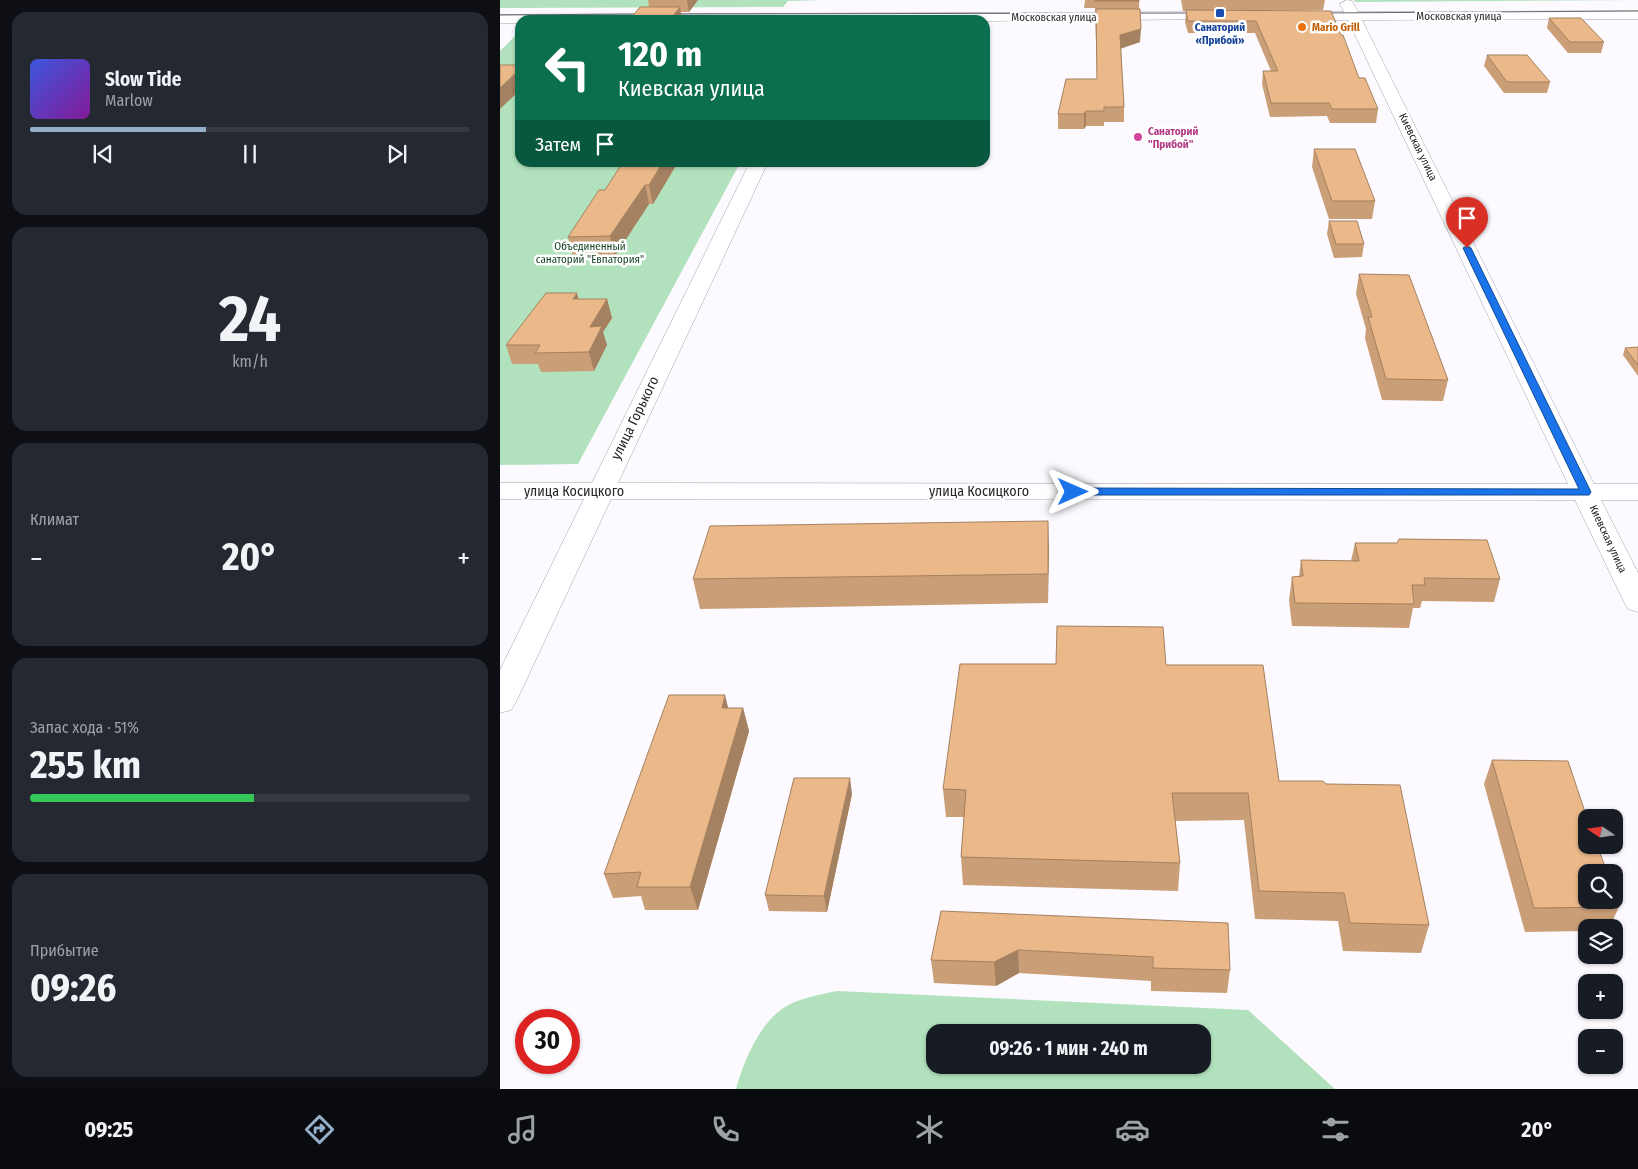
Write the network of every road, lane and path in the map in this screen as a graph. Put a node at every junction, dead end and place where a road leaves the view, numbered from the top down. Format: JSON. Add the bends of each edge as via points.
{"nodes":[{"id":1,"x":1008,"y":0,"type":"edge"},
{"id":2,"x":1130,"y":0,"type":"edge"},
{"id":3,"x":1213,"y":0,"type":"edge"},
{"id":4,"x":847,"y":5,"type":"dead end"},
{"id":5,"x":1350,"y":8,"type":"edge"},
{"id":6,"x":840,"y":15,"type":"edge"},
{"id":7,"x":1218,"y":16,"type":"junction"},
{"id":8,"x":1237,"y":16,"type":"edge"},
{"id":9,"x":1286,"y":16,"type":"edge"},
{"id":10,"x":1638,"y":16,"type":"edge"},
{"id":11,"x":1132,"y":17,"type":"junction"},
{"id":12,"x":990,"y":18,"type":"edge"},
{"id":13,"x":1004,"y":18,"type":"junction"},
{"id":14,"x":500,"y":19,"type":"edge"},
{"id":15,"x":515,"y":19,"type":"edge"},
{"id":16,"x":757,"y":167,"type":"edge"},
{"id":17,"x":500,"y":491,"type":"edge"},
{"id":18,"x":600,"y":491,"type":"junction"},
{"id":19,"x":1586,"y":492,"type":"junction"},
{"id":20,"x":1638,"y":492,"type":"edge"},
{"id":21,"x":1638,"y":602,"type":"edge"},
{"id":22,"x":500,"y":702,"type":"edge"}],
"edges":[{"from":1,"to":13,"type":"street"},
{"from":2,"to":11,"type":"street"},
{"from":3,"to":7,"type":"street"},
{"from":4,"to":6,"type":"street"},
{"from":5,"to":9,"type":"street","name":"Московская улица"},
{"from":5,"to":10,"type":"street","name":"Московская улица"},
{"from":5,"to":19,"type":"street","name":"Киевская улица"},
{"from":7,"to":8,"type":"street","name":"Московская улица"},
{"from":7,"to":11,"type":"street","name":"Московская улица"},
{"from":11,"to":13,"type":"street","name":"Московская улица"},
{"from":12,"to":13,"type":"street","name":"Московская улица"},
{"from":14,"to":15,"type":"street","name":"Московская улица"},
{"from":16,"to":18,"type":"street","name":"улица Горького"},
{"from":17,"to":18,"type":"street","name":"улица Косицкого"},
{"from":18,"to":19,"type":"street","name":"улица Косицкого"},
{"from":18,"to":22,"type":"street","name":"улица Горького"},
{"from":19,"to":20,"type":"street","name":"улица Косицкого"},
{"from":19,"to":21,"type":"street","name":"Киевская улица"}]}
